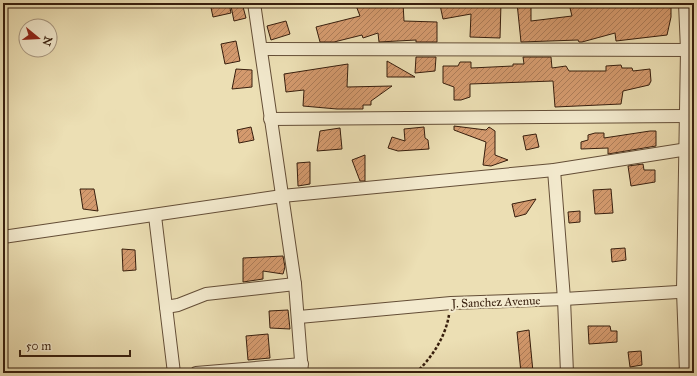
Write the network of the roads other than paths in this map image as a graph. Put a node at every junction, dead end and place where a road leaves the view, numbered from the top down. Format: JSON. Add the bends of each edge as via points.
{"nodes":[{"id":1,"x":254,"y":3,"type":"edge"},
{"id":2,"x":685,"y":3,"type":"edge"},
{"id":3,"x":262,"y":49,"type":"junction"},
{"id":4,"x":690,"y":50,"type":"edge"},
{"id":5,"x":686,"y":116,"type":"junction"},
{"id":6,"x":270,"y":119,"type":"junction"},
{"id":7,"x":689,"y":149,"type":"edge"},
{"id":8,"x":554,"y":170,"type":"junction"},
{"id":9,"x":282,"y":196,"type":"junction"},
{"id":10,"x":156,"y":216,"type":"junction"},
{"id":11,"x":3,"y":237,"type":"edge"},
{"id":12,"x":295,"y":284,"type":"junction"},
{"id":13,"x":688,"y":291,"type":"edge"},
{"id":14,"x":564,"y":299,"type":"junction"},
{"id":15,"x":166,"y":307,"type":"junction"},
{"id":16,"x":299,"y":317,"type":"junction"},
{"id":17,"x":302,"y":368,"type":"edge"},
{"id":18,"x":174,"y":373,"type":"edge"},
{"id":19,"x":196,"y":373,"type":"edge"},
{"id":20,"x":568,"y":373,"type":"edge"},
{"id":21,"x":686,"y":373,"type":"edge"}],
"edges":[{"from":1,"to":3,"type":"street"},
{"from":2,"to":4,"type":"street"},
{"from":3,"to":4,"type":"street"},
{"from":3,"to":6,"type":"street"},
{"from":4,"to":5,"type":"street"},
{"from":5,"to":6,"type":"street"},
{"from":5,"to":7,"type":"street"},
{"from":6,"to":9,"type":"street"},
{"from":7,"to":8,"type":"street"},
{"from":7,"to":13,"type":"street"},
{"from":8,"to":9,"type":"street"},
{"from":8,"to":14,"type":"street"},
{"from":9,"to":10,"type":"street"},
{"from":9,"to":12,"type":"street"},
{"from":10,"to":11,"type":"street"},
{"from":10,"to":15,"type":"street"},
{"from":12,"to":15,"type":"street","via":[[206,294]]},
{"from":12,"to":16,"type":"street"},
{"from":13,"to":14,"type":"street","name":"J. Sanchez Avenue"},
{"from":13,"to":21,"type":"street"},
{"from":14,"to":16,"type":"street","name":"J. Sanchez Avenue","via":[[451,303]]},
{"from":14,"to":20,"type":"street"},
{"from":15,"to":18,"type":"street"},
{"from":16,"to":17,"type":"street"},
{"from":17,"to":19,"type":"street"}]}
